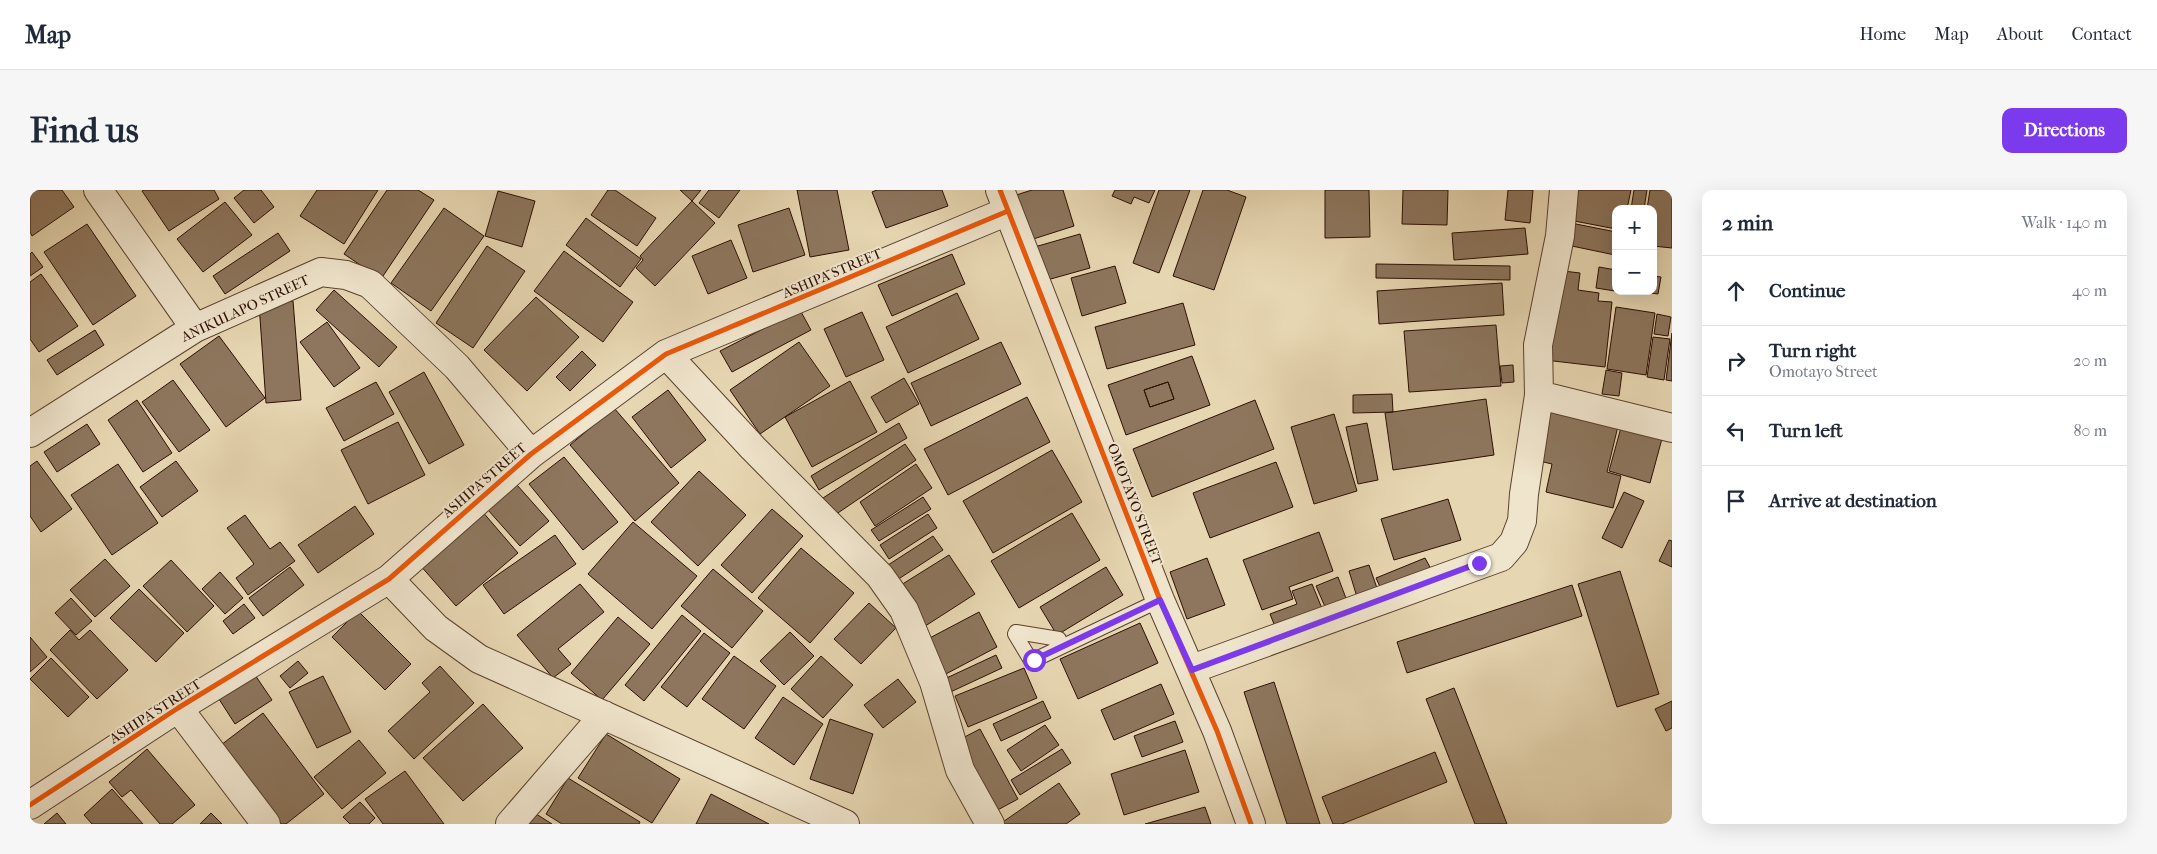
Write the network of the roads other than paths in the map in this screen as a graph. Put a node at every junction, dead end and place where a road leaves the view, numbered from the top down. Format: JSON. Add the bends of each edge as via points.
{"nodes":[{"id":1,"x":98,"y":190,"type":"edge"},
{"id":2,"x":1564,"y":190,"type":"edge"},
{"id":3,"x":1004,"y":201,"type":"edge"},
{"id":4,"x":195,"y":328,"type":"junction"},
{"id":5,"x":666,"y":354,"type":"junction"},
{"id":6,"x":1539,"y":395,"type":"junction"},
{"id":7,"x":1672,"y":428,"type":"edge"},
{"id":8,"x":30,"y":433,"type":"edge"},
{"id":9,"x":531,"y":454,"type":"junction"},
{"id":10,"x":389,"y":579,"type":"junction"},
{"id":11,"x":1160,"y":600,"type":"junction"},
{"id":12,"x":1059,"y":639,"type":"dead end"},
{"id":13,"x":1192,"y":670,"type":"junction"},
{"id":14,"x":178,"y":708,"type":"junction"},
{"id":15,"x":604,"y":715,"type":"junction"},
{"id":16,"x":30,"y":805,"type":"edge"},
{"id":17,"x":266,"y":824,"type":"edge"},
{"id":18,"x":510,"y":824,"type":"edge"},
{"id":19,"x":845,"y":824,"type":"edge"},
{"id":20,"x":990,"y":824,"type":"edge"},
{"id":21,"x":1251,"y":824,"type":"edge"}],
"edges":[{"from":1,"to":4,"type":"street"},
{"from":2,"to":6,"type":"street","via":[[1560,236],[1538,345]]},
{"from":3,"to":5,"type":"street","name":"ASHIPA STREET"},
{"from":3,"to":11,"type":"street","name":"OMOTAYO STREET"},
{"from":4,"to":8,"type":"street","name":"ANIKULAPO STREET"},
{"from":4,"to":9,"type":"street","name":"ANIKULAPO STREET","via":[[322,272],[346,275],[370,284],[457,367]]},
{"from":5,"to":9,"type":"street","name":"ASHIPA STREET"},
{"from":5,"to":20,"type":"street","via":[[753,448],[880,576],[904,610],[934,682],[960,770]]},
{"from":6,"to":7,"type":"street"},
{"from":6,"to":13,"type":"street","via":[[1522,521],[1514,542],[1501,557]]},
{"from":9,"to":10,"type":"street","name":"ASHIPA STREET"},
{"from":10,"to":14,"type":"street","name":"ASHIPA STREET"},
{"from":10,"to":15,"type":"street","via":[[436,628],[479,659]]},
{"from":11,"to":12,"type":"lane","via":[[1034,660],[1030,659],[1015,634]]},
{"from":11,"to":13,"type":"street","name":"OMOTAYO STREET"},
{"from":13,"to":21,"type":"street","name":"OMOTAYO STREET"},
{"from":14,"to":16,"type":"street","name":"ASHIPA STREET"},
{"from":14,"to":17,"type":"street"},
{"from":15,"to":18,"type":"street"},
{"from":15,"to":19,"type":"street"}]}
